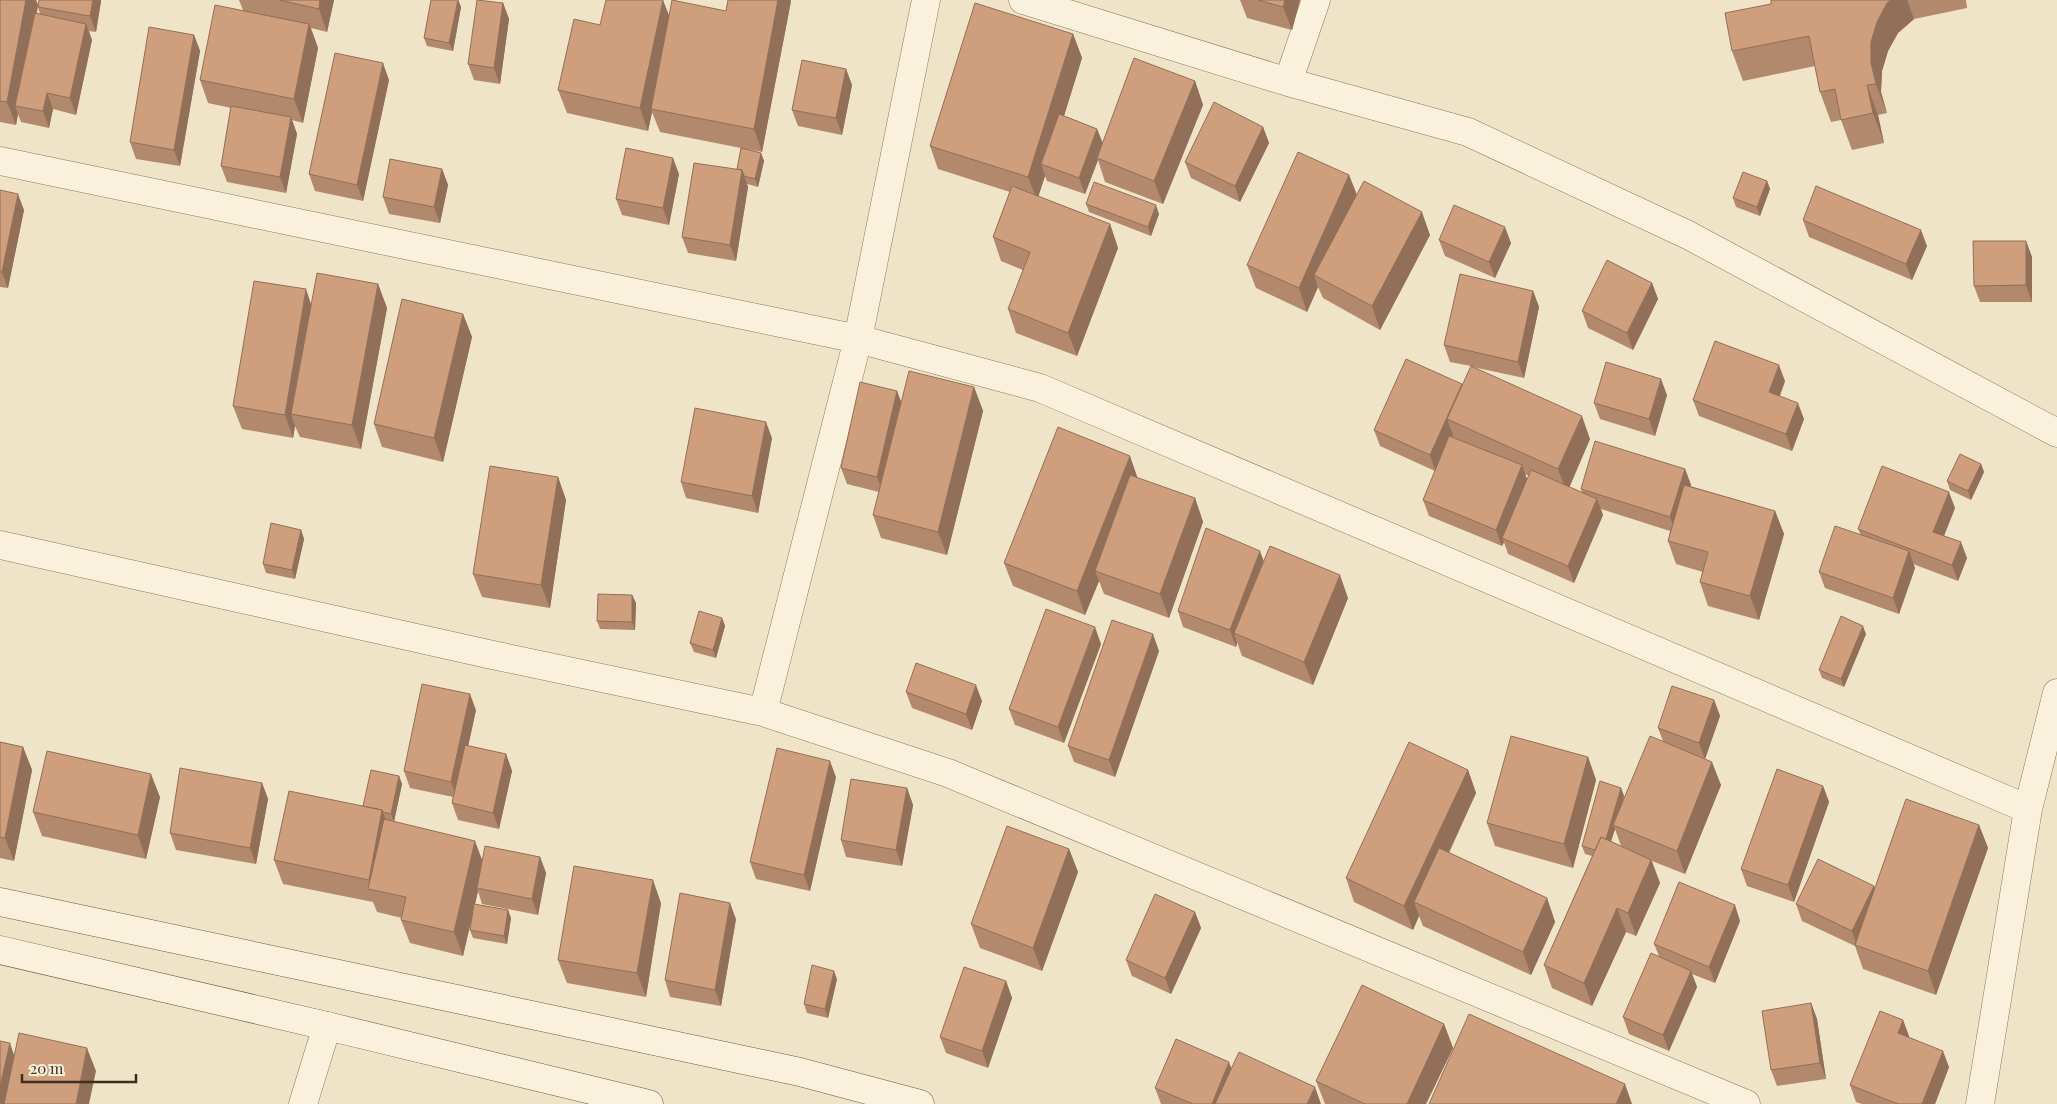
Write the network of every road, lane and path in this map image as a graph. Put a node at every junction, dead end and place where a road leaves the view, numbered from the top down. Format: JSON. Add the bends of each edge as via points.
{"nodes":[{"id":1,"x":926,"y":0,"type":"edge"},
{"id":2,"x":1023,"y":0,"type":"edge"},
{"id":3,"x":1316,"y":0,"type":"edge"},
{"id":4,"x":1288,"y":82,"type":"junction"},
{"id":5,"x":0,"y":161,"type":"edge"},
{"id":6,"x":858,"y":339,"type":"junction"},
{"id":7,"x":2057,"y":433,"type":"edge"},
{"id":8,"x":0,"y":546,"type":"edge"},
{"id":9,"x":2057,"y":693,"type":"edge"},
{"id":10,"x":763,"y":712,"type":"junction"},
{"id":11,"x":2028,"y":809,"type":"junction"},
{"id":12,"x":0,"y":902,"type":"edge"},
{"id":13,"x":0,"y":950,"type":"edge"},
{"id":14,"x":326,"y":1026,"type":"junction"},
{"id":15,"x":303,"y":1104,"type":"edge"},
{"id":16,"x":649,"y":1104,"type":"edge"},
{"id":17,"x":920,"y":1104,"type":"edge"},
{"id":18,"x":1746,"y":1104,"type":"edge"},
{"id":19,"x":1980,"y":1104,"type":"edge"}],
"edges":[{"from":1,"to":6,"type":"street"},
{"from":2,"to":4,"type":"street"},
{"from":3,"to":4,"type":"street"},
{"from":4,"to":7,"type":"street","via":[[1468,132],[1688,235]]},
{"from":5,"to":6,"type":"street"},
{"from":6,"to":10,"type":"street"},
{"from":6,"to":11,"type":"street","via":[[1040,388]]},
{"from":8,"to":10,"type":"street"},
{"from":9,"to":11,"type":"street"},
{"from":10,"to":18,"type":"street","via":[[948,773]]},
{"from":11,"to":19,"type":"street"},
{"from":12,"to":17,"type":"street","via":[[800,1072]]},
{"from":13,"to":14,"type":"street"},
{"from":14,"to":15,"type":"street"},
{"from":14,"to":16,"type":"street"}]}
